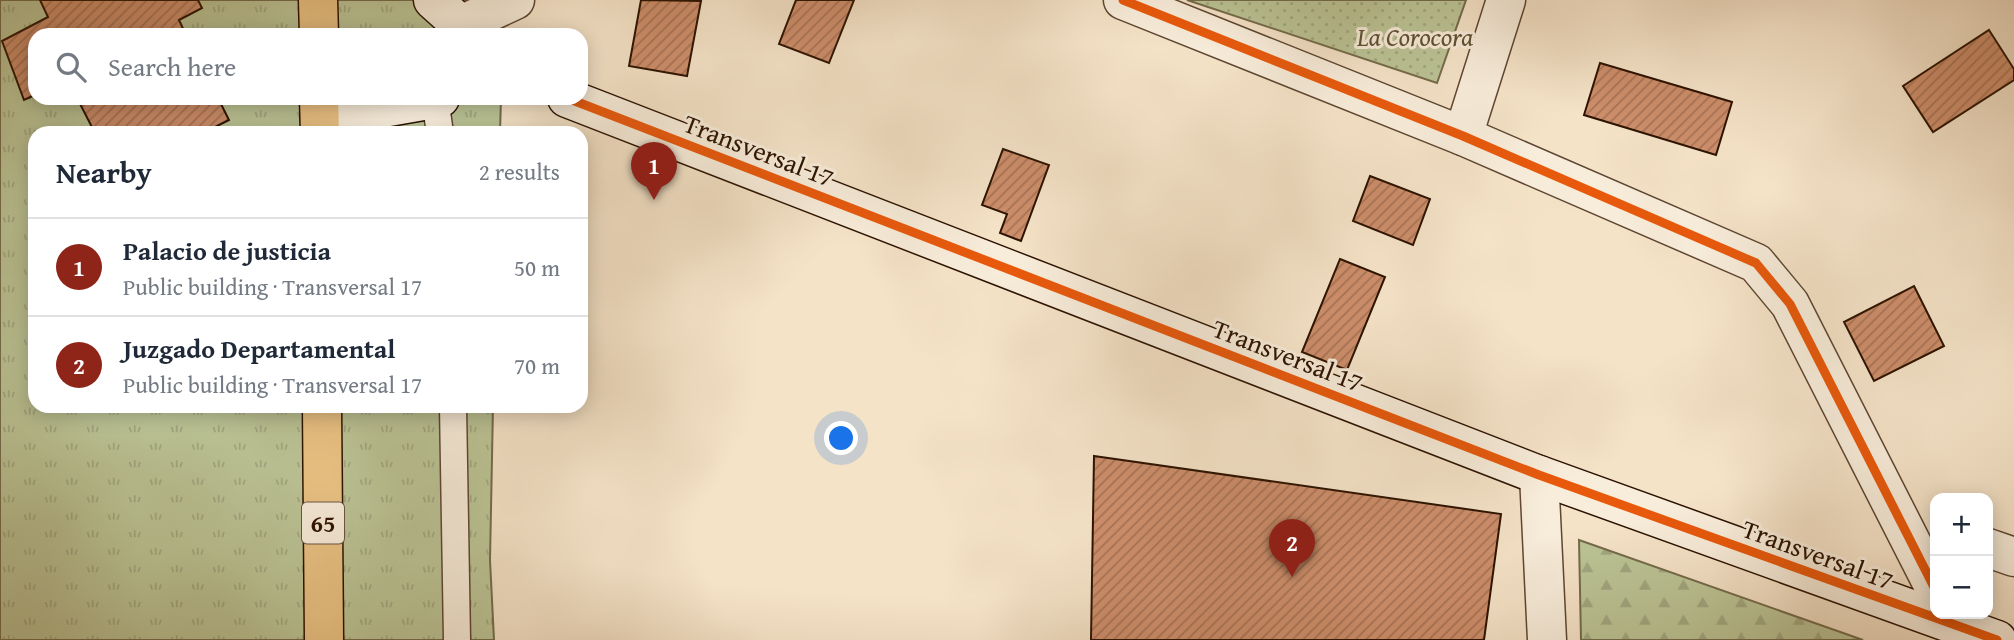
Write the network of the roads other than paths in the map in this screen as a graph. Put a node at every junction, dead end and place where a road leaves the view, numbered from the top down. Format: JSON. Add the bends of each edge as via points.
{"nodes":[{"id":1,"x":318,"y":0,"type":"edge"},
{"id":2,"x":433,"y":0,"type":"edge"},
{"id":3,"x":515,"y":0,"type":"edge"},
{"id":4,"x":1123,"y":0,"type":"edge"},
{"id":5,"x":1506,"y":0,"type":"edge"},
{"id":6,"x":318,"y":28,"type":"edge"},
{"id":7,"x":465,"y":28,"type":"edge"},
{"id":8,"x":470,"y":28,"type":"edge"},
{"id":9,"x":395,"y":105,"type":"edge"},
{"id":10,"x":438,"y":105,"type":"edge"},
{"id":11,"x":586,"y":105,"type":"edge"},
{"id":12,"x":320,"y":117,"type":"edge"},
{"id":13,"x":440,"y":126,"type":"edge"},
{"id":14,"x":1464,"y":136,"type":"junction"},
{"id":15,"x":322,"y":413,"type":"edge"},
{"id":16,"x":453,"y":413,"type":"edge"},
{"id":17,"x":1539,"y":475,"type":"junction"},
{"id":18,"x":1918,"y":525,"type":"edge"},
{"id":19,"x":1993,"y":550,"type":"edge"},
{"id":20,"x":2014,"y":557,"type":"edge"},
{"id":21,"x":1930,"y":570,"type":"edge"},
{"id":22,"x":1950,"y":620,"type":"edge"},
{"id":23,"x":324,"y":640,"type":"edge"},
{"id":24,"x":457,"y":640,"type":"edge"},
{"id":25,"x":1547,"y":640,"type":"edge"},
{"id":26,"x":1997,"y":640,"type":"edge"}],
"edges":[{"from":1,"to":6,"type":"main road"},
{"from":2,"to":7,"type":"street"},
{"from":3,"to":8,"type":"street"},
{"from":4,"to":14,"type":"street"},
{"from":5,"to":14,"type":"street"},
{"from":9,"to":12,"type":"street"},
{"from":10,"to":13,"type":"lane"},
{"from":11,"to":17,"type":"street","name":"Transversal 17"},
{"from":14,"to":18,"type":"street","via":[[1756,263],[1790,304]]},
{"from":15,"to":23,"type":"main road","number":"65"},
{"from":16,"to":24,"type":"lane"},
{"from":17,"to":22,"type":"street","name":"Transversal 17"},
{"from":17,"to":25,"type":"street"},
{"from":18,"to":21,"type":"street"},
{"from":19,"to":20,"type":"street"},
{"from":22,"to":26,"type":"street","name":"Transversal 17"}]}
